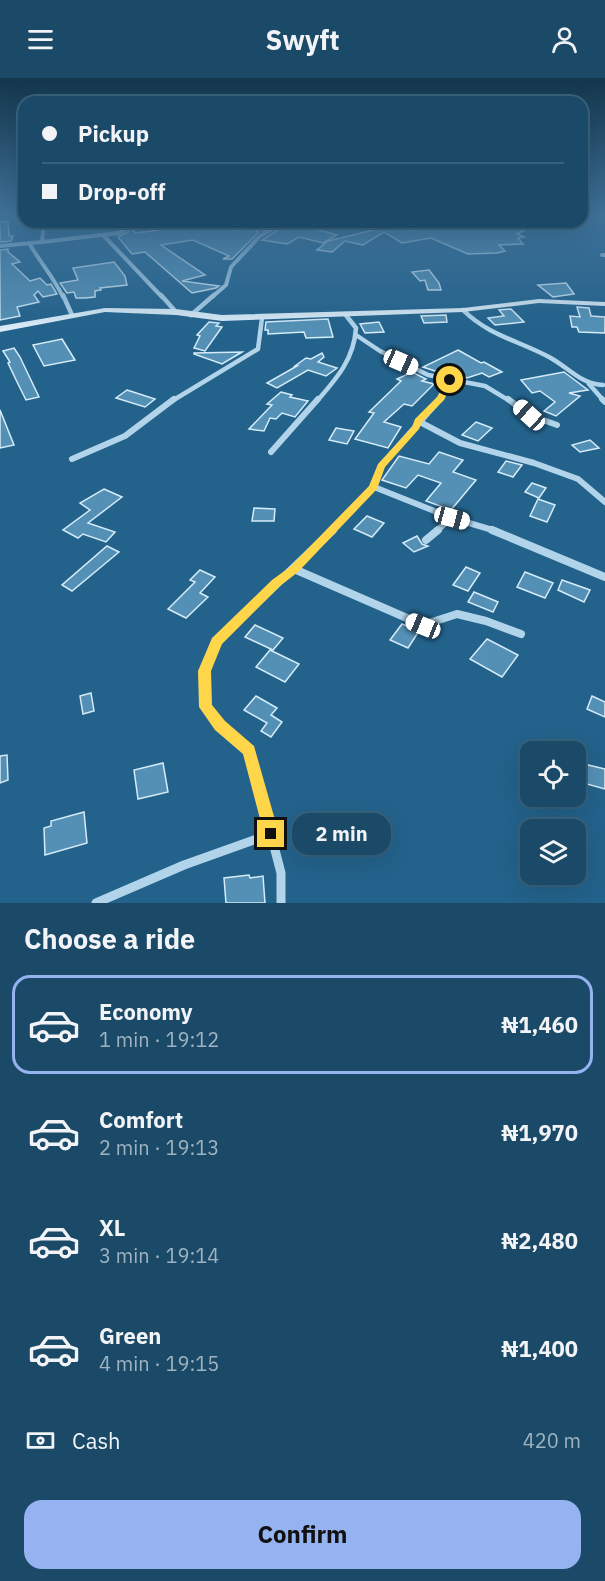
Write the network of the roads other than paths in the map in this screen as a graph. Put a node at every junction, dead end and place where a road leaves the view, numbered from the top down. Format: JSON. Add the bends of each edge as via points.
{"nodes":[{"id":1,"x":34,"y":252,"type":"edge"},
{"id":2,"x":120,"y":252,"type":"edge"},
{"id":3,"x":246,"y":252,"type":"edge"},
{"id":4,"x":605,"y":304,"type":"edge"},
{"id":5,"x":463,"y":310,"type":"junction"},
{"id":6,"x":176,"y":312,"type":"junction"},
{"id":7,"x":345,"y":314,"type":"junction"},
{"id":8,"x":72,"y":315,"type":"junction"},
{"id":9,"x":190,"y":315,"type":"junction"},
{"id":10,"x":262,"y":318,"type":"junction"},
{"id":11,"x":0,"y":328,"type":"edge"},
{"id":12,"x":356,"y":335,"type":"junction"},
{"id":13,"x":450,"y":380,"type":"junction"},
{"id":14,"x":589,"y":384,"type":"junction"},
{"id":15,"x":603,"y":385,"type":"dead end"},
{"id":16,"x":605,"y":402,"type":"edge"},
{"id":17,"x":418,"y":421,"type":"junction"},
{"id":18,"x":557,"y":425,"type":"dead end"},
{"id":19,"x":271,"y":452,"type":"dead end"},
{"id":20,"x":72,"y":459,"type":"dead end"},
{"id":21,"x":374,"y":487,"type":"junction"},
{"id":22,"x":605,"y":502,"type":"edge"},
{"id":23,"x":452,"y":518,"type":"junction"},
{"id":24,"x":426,"y":540,"type":"dead end"},
{"id":25,"x":294,"y":569,"type":"junction"},
{"id":26,"x":605,"y":577,"type":"edge"},
{"id":27,"x":521,"y":634,"type":"dead end"},
{"id":28,"x":271,"y":834,"type":"junction"},
{"id":29,"x":96,"y":903,"type":"edge"},
{"id":30,"x":282,"y":903,"type":"edge"}],
"edges":[{"from":1,"to":8,"type":"street","via":[[55,280]]},
{"from":2,"to":6,"type":"street"},
{"from":3,"to":9,"type":"street","via":[[231,267],[226,285]]},
{"from":4,"to":5,"type":"street","via":[[539,302]]},
{"from":5,"to":7,"type":"street"},
{"from":5,"to":14,"type":"street","via":[[492,333],[551,358]]},
{"from":6,"to":8,"type":"street","via":[[105,310]]},
{"from":6,"to":9,"type":"street"},
{"from":7,"to":10,"type":"street"},
{"from":7,"to":12,"type":"street","via":[[356,328]]},
{"from":8,"to":11,"type":"street"},
{"from":9,"to":10,"type":"street"},
{"from":10,"to":20,"type":"street","via":[[258,349],[179,395],[125,436]]},
{"from":12,"to":13,"type":"street","via":[[428,375]]},
{"from":12,"to":19,"type":"street","via":[[351,359],[343,371]]},
{"from":13,"to":17,"type":"street","via":[[441,398]]},
{"from":13,"to":18,"type":"street","via":[[485,386],[529,415]]},
{"from":14,"to":15,"type":"street"},
{"from":14,"to":16,"type":"street"},
{"from":17,"to":21,"type":"street","via":[[381,466]]},
{"from":17,"to":22,"type":"street","via":[[460,443],[578,479]]},
{"from":21,"to":23,"type":"street"},
{"from":21,"to":25,"type":"street"},
{"from":23,"to":24,"type":"street"},
{"from":23,"to":26,"type":"street","via":[[486,527]]},
{"from":25,"to":27,"type":"street","via":[[423,626],[434,625],[450,615],[464,615]]},
{"from":25,"to":28,"type":"street","via":[[216,642],[205,671],[206,707],[249,750]]},
{"from":28,"to":29,"type":"street","via":[[184,865]]},
{"from":28,"to":30,"type":"street","via":[[281,873]]}]}
